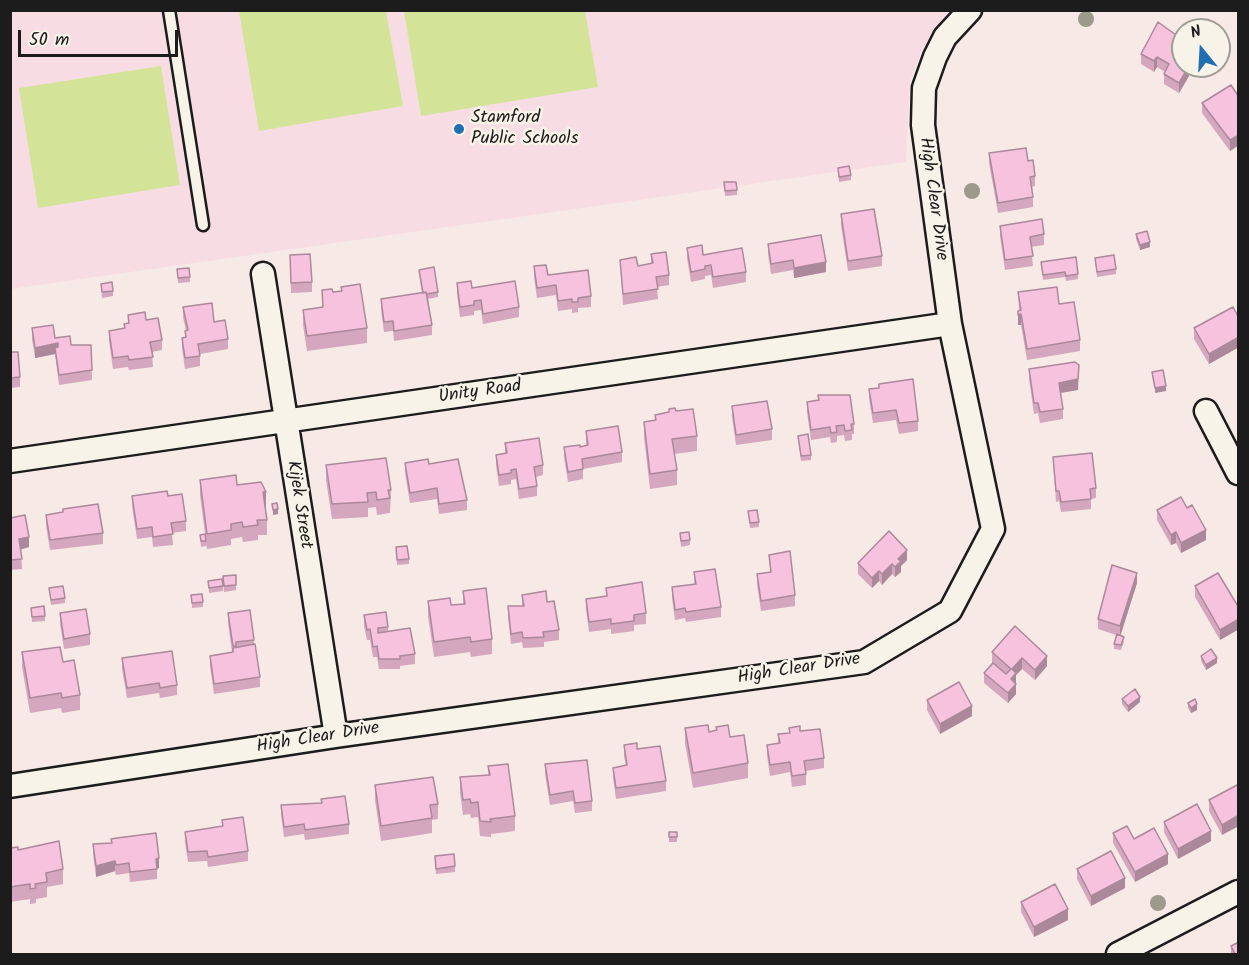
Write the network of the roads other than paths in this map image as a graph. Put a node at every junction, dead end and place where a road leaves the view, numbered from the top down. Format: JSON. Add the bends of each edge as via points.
{"nodes":[{"id":1,"x":169,"y":10,"type":"edge"},
{"id":2,"x":970,"y":10,"type":"edge"},
{"id":3,"x":202,"y":225,"type":"dead end"},
{"id":4,"x":263,"y":274,"type":"dead end"},
{"id":5,"x":950,"y":324,"type":"junction"},
{"id":6,"x":1206,"y":411,"type":"dead end"},
{"id":7,"x":284,"y":421,"type":"junction"},
{"id":8,"x":10,"y":461,"type":"edge"},
{"id":9,"x":1239,"y":473,"type":"edge"},
{"id":10,"x":336,"y":736,"type":"junction"},
{"id":11,"x":10,"y":786,"type":"edge"},
{"id":12,"x":1239,"y":892,"type":"edge"},
{"id":13,"x":1119,"y":954,"type":"edge"}],
"edges":[{"from":1,"to":3,"type":"lane"},
{"from":2,"to":5,"type":"street","name":"High Clear Drive","via":[[945,37],[929,70],[924,98],[924,143]]},
{"from":4,"to":7,"type":"street","name":"Kijek Street"},
{"from":5,"to":7,"type":"street","name":"Unity Road"},
{"from":5,"to":10,"type":"street","name":"High Clear Drive","via":[[993,529],[950,611],[864,662]]},
{"from":6,"to":9,"type":"street"},
{"from":7,"to":8,"type":"street","name":"Unity Road"},
{"from":7,"to":10,"type":"street","name":"Kijek Street"},
{"from":10,"to":11,"type":"street","name":"High Clear Drive"},
{"from":12,"to":13,"type":"street"}]}
